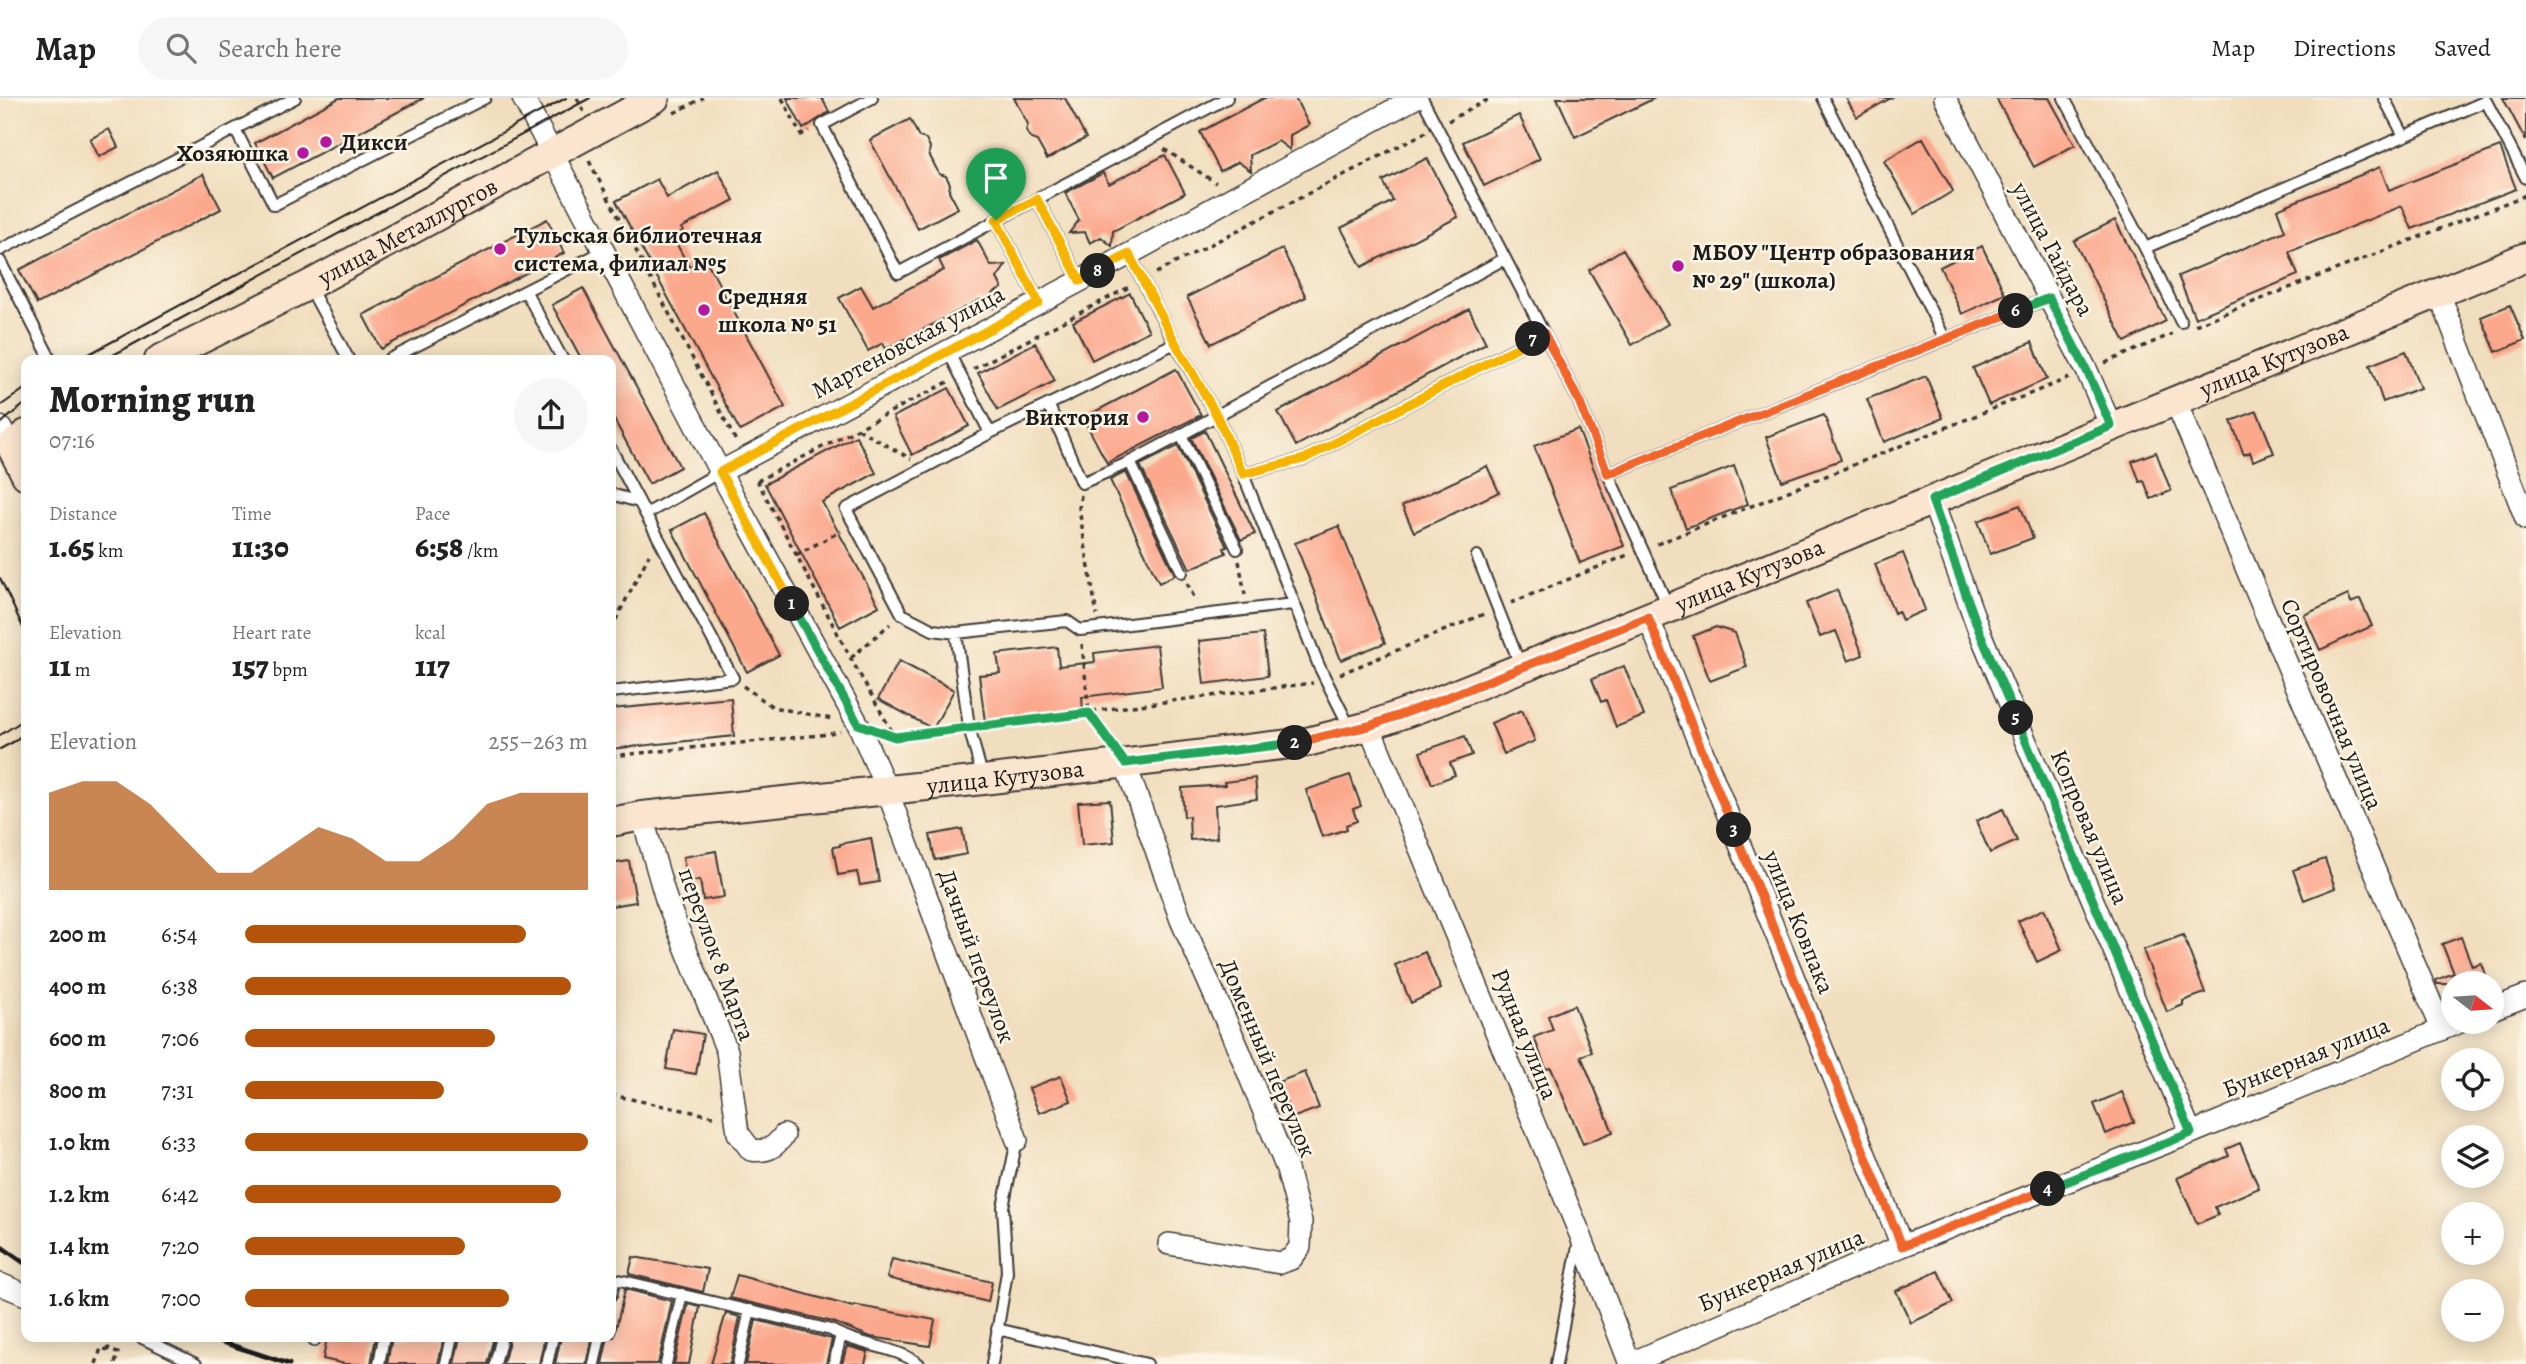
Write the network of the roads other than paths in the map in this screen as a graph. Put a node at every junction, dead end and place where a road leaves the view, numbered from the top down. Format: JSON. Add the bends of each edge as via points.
{"nodes":[{"id":1,"x":295,"y":98,"type":"edge"},
{"id":2,"x":485,"y":98,"type":"edge"},
{"id":3,"x":523,"y":98,"type":"edge"},
{"id":4,"x":655,"y":98,"type":"edge"},
{"id":5,"x":872,"y":98,"type":"edge"},
{"id":6,"x":1227,"y":98,"type":"edge"},
{"id":7,"x":1415,"y":98,"type":"edge"},
{"id":8,"x":1422,"y":98,"type":"edge"},
{"id":9,"x":1823,"y":98,"type":"edge"},
{"id":10,"x":1945,"y":98,"type":"edge"},
{"id":11,"x":2064,"y":98,"type":"edge"},
{"id":12,"x":2384,"y":98,"type":"edge"},
{"id":13,"x":234,"y":129,"type":"junction"},
{"id":14,"x":2404,"y":136,"type":"junction"},
{"id":15,"x":552,"y":152,"type":"junction"},
{"id":16,"x":2526,"y":178,"type":"edge"},
{"id":17,"x":1037,"y":199,"type":"junction"},
{"id":18,"x":996,"y":220,"type":"junction"},
{"id":19,"x":2145,"y":248,"type":"junction"},
{"id":20,"x":0,"y":250,"type":"edge"},
{"id":21,"x":604,"y":251,"type":"junction"},
{"id":22,"x":1129,"y":254,"type":"junction"},
{"id":23,"x":2526,"y":257,"type":"edge"},
{"id":24,"x":1504,"y":259,"type":"junction"},
{"id":25,"x":0,"y":261,"type":"edge"},
{"id":26,"x":1080,"y":281,"type":"junction"},
{"id":27,"x":309,"y":285,"type":"junction"},
{"id":28,"x":526,"y":292,"type":"junction"},
{"id":29,"x":2440,"y":293,"type":"junction"},
{"id":30,"x":2049,"y":298,"type":"junction"},
{"id":31,"x":1039,"y":303,"type":"junction"},
{"id":32,"x":2183,"y":325,"type":"road end"},
{"id":33,"x":1544,"y":333,"type":"junction"},
{"id":34,"x":1945,"y":339,"type":"junction"},
{"id":35,"x":1175,"y":342,"type":"junction"},
{"id":36,"x":948,"y":351,"type":"junction"},
{"id":37,"x":48,"y":355,"type":"edge"},
{"id":38,"x":169,"y":355,"type":"edge"},
{"id":39,"x":346,"y":355,"type":"edge"},
{"id":40,"x":398,"y":355,"type":"edge"},
{"id":41,"x":560,"y":355,"type":"edge"},
{"id":42,"x":2175,"y":400,"type":"junction"},
{"id":43,"x":1049,"y":406,"type":"junction"},
{"id":44,"x":1217,"y":416,"type":"junction"},
{"id":45,"x":2111,"y":426,"type":"junction"},
{"id":46,"x":990,"y":433,"type":"junction"},
{"id":47,"x":1181,"y":435,"type":"junction"},
{"id":48,"x":12,"y":436,"type":"edge"},
{"id":49,"x":616,"y":458,"type":"edge"},
{"id":50,"x":21,"y":461,"type":"edge"},
{"id":51,"x":1130,"y":462,"type":"junction"},
{"id":52,"x":720,"y":472,"type":"junction"},
{"id":53,"x":1243,"y":474,"type":"junction"},
{"id":54,"x":1608,"y":474,"type":"junction"},
{"id":55,"x":616,"y":495,"type":"edge"},
{"id":56,"x":1932,"y":500,"type":"junction"},
{"id":57,"x":639,"y":502,"type":"junction"},
{"id":58,"x":646,"y":513,"type":"junction"},
{"id":59,"x":2526,"y":519,"type":"edge"},
{"id":60,"x":1237,"y":549,"type":"road end"},
{"id":61,"x":1477,"y":556,"type":"dead end"},
{"id":62,"x":1182,"y":572,"type":"road end"},
{"id":63,"x":1293,"y":604,"type":"junction"},
{"id":64,"x":1658,"y":613,"type":"junction"},
{"id":65,"x":956,"y":634,"type":"junction"},
{"id":66,"x":1521,"y":667,"type":"junction"},
{"id":67,"x":616,"y":691,"type":"edge"},
{"id":68,"x":1360,"y":728,"type":"junction"},
{"id":69,"x":1125,"y":763,"type":"junction"},
{"id":70,"x":983,"y":780,"type":"junction"},
{"id":71,"x":887,"y":790,"type":"junction"},
{"id":72,"x":642,"y":816,"type":"junction"},
{"id":73,"x":616,"y":821,"type":"edge"},
{"id":74,"x":2526,"y":996,"type":"edge"},
{"id":75,"x":2441,"y":1003,"type":"edge"},
{"id":76,"x":2504,"y":1004,"type":"edge"},
{"id":77,"x":2441,"y":1030,"type":"edge"},
{"id":78,"x":2191,"y":1133,"type":"junction"},
{"id":79,"x":784,"y":1135,"type":"dead end"},
{"id":80,"x":1017,"y":1140,"type":"joint"},
{"id":81,"x":1580,"y":1234,"type":"junction"},
{"id":82,"x":1169,"y":1244,"type":"dead end"},
{"id":83,"x":1902,"y":1246,"type":"junction"},
{"id":84,"x":616,"y":1280,"type":"edge"},
{"id":85,"x":0,"y":1284,"type":"edge"},
{"id":86,"x":21,"y":1293,"type":"edge"},
{"id":87,"x":682,"y":1294,"type":"junction"},
{"id":88,"x":751,"y":1310,"type":"junction"},
{"id":89,"x":997,"y":1329,"type":"junction"},
{"id":90,"x":841,"y":1335,"type":"junction"},
{"id":91,"x":150,"y":1342,"type":"edge"},
{"id":92,"x":383,"y":1342,"type":"edge"},
{"id":93,"x":451,"y":1342,"type":"edge"},
{"id":94,"x":501,"y":1342,"type":"edge"},
{"id":95,"x":553,"y":1342,"type":"edge"},
{"id":96,"x":599,"y":1342,"type":"edge"},
{"id":97,"x":196,"y":1364,"type":"edge"},
{"id":98,"x":379,"y":1364,"type":"edge"},
{"id":99,"x":446,"y":1364,"type":"edge"},
{"id":100,"x":495,"y":1364,"type":"edge"},
{"id":101,"x":547,"y":1364,"type":"edge"},
{"id":102,"x":594,"y":1364,"type":"edge"},
{"id":103,"x":666,"y":1364,"type":"edge"},
{"id":104,"x":738,"y":1364,"type":"edge"},
{"id":105,"x":834,"y":1364,"type":"edge"},
{"id":106,"x":919,"y":1364,"type":"edge"},
{"id":107,"x":992,"y":1364,"type":"edge"},
{"id":108,"x":1147,"y":1364,"type":"edge"},
{"id":109,"x":1556,"y":1364,"type":"edge"},
{"id":110,"x":1630,"y":1364,"type":"edge"}],
"edges":[{"from":1,"to":13,"type":"lane"},
{"from":2,"to":13,"type":"lane","via":[[274,205]]},
{"from":3,"to":15,"type":"street","name":"Дачный переулок"},
{"from":4,"to":15,"type":"main road","name":"улица Металлургов"},
{"from":5,"to":18,"type":"lane","via":[[822,125],[898,273]]},
{"from":6,"to":17,"type":"lane"},
{"from":7,"to":22,"type":"street","name":"Мартеновская улица"},
{"from":8,"to":24,"type":"lane"},
{"from":9,"to":34,"type":"lane"},
{"from":10,"to":30,"type":"street","name":"улица Гайдара"},
{"from":11,"to":19,"type":"lane"},
{"from":12,"to":14,"type":"lane"},
{"from":13,"to":20,"type":"lane"},
{"from":14,"to":16,"type":"lane","via":[[2486,101]]},
{"from":14,"to":19,"type":"lane"},
{"from":15,"to":21,"type":"street","name":"Дачный переулок"},
{"from":15,"to":27,"type":"main road","name":"улица Металлургов"},
{"from":17,"to":18,"type":"lane"},
{"from":17,"to":26,"type":"lane"},
{"from":18,"to":31,"type":"lane"},
{"from":19,"to":32,"type":"lane"},
{"from":21,"to":28,"type":"lane"},
{"from":21,"to":52,"type":"street","name":"Дачный переулок"},
{"from":22,"to":26,"type":"street","name":"Мартеновская улица"},
{"from":22,"to":35,"type":"lane"},
{"from":23,"to":29,"type":"main road","name":"улица Кутузова"},
{"from":24,"to":33,"type":"lane"},
{"from":24,"to":44,"type":"lane"},
{"from":25,"to":37,"type":"lane"},
{"from":26,"to":31,"type":"street","name":"Мартеновская улица"},
{"from":27,"to":38,"type":"main road","name":"улица Металлургов"},
{"from":27,"to":39,"type":"lane"},
{"from":28,"to":40,"type":"lane"},
{"from":28,"to":41,"type":"lane"},
{"from":29,"to":42,"type":"main road","name":"улица Кутузова"},
{"from":29,"to":59,"type":"street"},
{"from":30,"to":34,"type":"lane"},
{"from":30,"to":45,"type":"street","name":"улица Гайдара"},
{"from":31,"to":36,"type":"street","name":"Мартеновская улица"},
{"from":33,"to":53,"type":"lane","via":[[1304,459]]},
{"from":33,"to":54,"type":"lane","via":[[1579,401]]},
{"from":34,"to":54,"type":"lane"},
{"from":35,"to":43,"type":"lane"},
{"from":35,"to":44,"type":"lane"},
{"from":36,"to":46,"type":"lane"},
{"from":36,"to":52,"type":"street","name":"Мартеновская улица"},
{"from":42,"to":45,"type":"main road","name":"улица Кутузова"},
{"from":42,"to":75,"type":"street","name":"Сортировочная улица"},
{"from":43,"to":46,"type":"lane"},
{"from":43,"to":51,"type":"lane","via":[[1082,483]]},
{"from":44,"to":47,"type":"lane"},
{"from":44,"to":53,"type":"lane"},
{"from":45,"to":56,"type":"main road","name":"улица Кутузова"},
{"from":46,"to":65,"type":"lane","via":[[846,509],[902,614],[933,630]]},
{"from":47,"to":51,"type":"lane"},
{"from":47,"to":60,"type":"lane"},
{"from":48,"to":50,"type":"main road"},
{"from":49,"to":57,"type":"lane"},
{"from":51,"to":62,"type":"lane"},
{"from":52,"to":58,"type":"lane"},
{"from":52,"to":71,"type":"street","name":"Дачный переулок","via":[[858,724]]},
{"from":53,"to":63,"type":"lane"},
{"from":54,"to":64,"type":"lane","via":[[1641,550]]},
{"from":55,"to":57,"type":"lane"},
{"from":56,"to":64,"type":"main road","name":"улица Кутузова"},
{"from":56,"to":78,"type":"street","name":"Копровая улица","via":[[1978,628]]},
{"from":57,"to":58,"type":"lane"},
{"from":58,"to":67,"type":"lane","via":[[733,678]]},
{"from":61,"to":66,"type":"lane"},
{"from":63,"to":65,"type":"lane","via":[[1080,630],[1067,621]]},
{"from":63,"to":68,"type":"lane","via":[[1326,680]]},
{"from":64,"to":66,"type":"main road","name":"улица Кутузова"},
{"from":64,"to":83,"type":"street","name":"улица Ковпака"},
{"from":65,"to":70,"type":"lane"},
{"from":66,"to":68,"type":"main road","name":"улица Кутузова"},
{"from":68,"to":69,"type":"main road","name":"улица Кутузова","via":[[1307,742]]},
{"from":68,"to":81,"type":"street","name":"Рудная улица"},
{"from":69,"to":70,"type":"main road","name":"улица Кутузова"},
{"from":69,"to":82,"type":"street","name":"Доменный переулок","via":[[1181,920],[1287,1169],[1301,1222],[1300,1247],[1291,1259],[1280,1263]]},
{"from":70,"to":71,"type":"main road","name":"улица Кутузова"},
{"from":71,"to":72,"type":"main road","name":"улица Кутузова"},
{"from":71,"to":80,"type":"street","name":"Дачный переулок"},
{"from":72,"to":73,"type":"main road","name":"улица Кутузова"},
{"from":72,"to":79,"type":"street","name":"переулок 8 Марта","via":[[666,899],[727,1051],[738,1133],[751,1150],[764,1151],[775,1147]]},
{"from":74,"to":76,"type":"street"},
{"from":77,"to":78,"type":"street","name":"Бункерная улица"},
{"from":78,"to":83,"type":"street","name":"Бункерная улица"},
{"from":80,"to":89,"type":"lane","via":[[1003,1207],[1007,1272]]},
{"from":81,"to":109,"type":"lane"},
{"from":81,"to":110,"type":"street","name":"Рудная улица"},
{"from":83,"to":110,"type":"street","name":"Бункерная улица"},
{"from":84,"to":87,"type":"lane"},
{"from":85,"to":86,"type":"street"},
{"from":87,"to":88,"type":"lane"},
{"from":87,"to":103,"type":"lane"},
{"from":88,"to":90,"type":"lane"},
{"from":88,"to":104,"type":"lane"},
{"from":89,"to":107,"type":"lane"},
{"from":89,"to":108,"type":"lane"},
{"from":90,"to":105,"type":"lane"},
{"from":90,"to":106,"type":"lane","via":[[905,1354]]},
{"from":91,"to":97,"type":"lane"},
{"from":92,"to":98,"type":"lane"},
{"from":93,"to":99,"type":"lane"},
{"from":94,"to":100,"type":"lane"},
{"from":95,"to":101,"type":"lane"},
{"from":96,"to":102,"type":"lane"}]}
